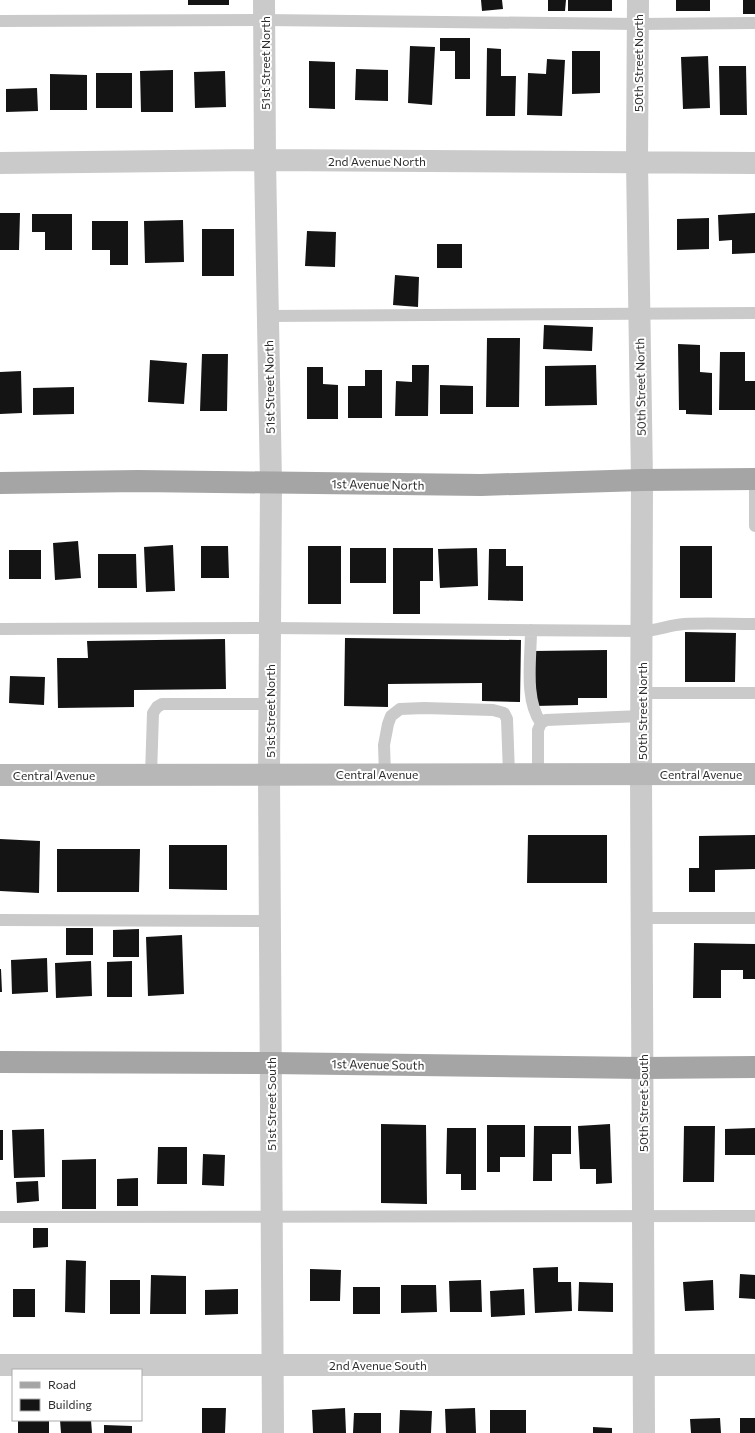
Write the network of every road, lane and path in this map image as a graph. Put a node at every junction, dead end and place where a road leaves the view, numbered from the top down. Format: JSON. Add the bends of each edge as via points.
{"nodes":[{"id":1,"x":638,"y":0,"type":"edge"},
{"id":2,"x":264,"y":10,"type":"edge"},
{"id":3,"x":0,"y":21,"type":"edge"},
{"id":4,"x":755,"y":23,"type":"edge"},
{"id":5,"x":638,"y":24,"type":"junction"},
{"id":6,"x":265,"y":160,"type":"junction"},
{"id":7,"x":755,"y":162,"type":"edge"},
{"id":8,"x":0,"y":163,"type":"edge"},
{"id":9,"x":637,"y":163,"type":"junction"},
{"id":10,"x":755,"y":313,"type":"edge"},
{"id":11,"x":639,"y":314,"type":"junction"},
{"id":12,"x":268,"y":316,"type":"junction"},
{"id":13,"x":755,"y":479,"type":"edge"},
{"id":14,"x":642,"y":480,"type":"junction"},
{"id":15,"x":271,"y":483,"type":"junction"},
{"id":16,"x":0,"y":484,"type":"edge"},
{"id":17,"x":755,"y":526,"type":"edge"},
{"id":18,"x":755,"y":624,"type":"edge"},
{"id":19,"x":270,"y":628,"type":"junction"},
{"id":20,"x":0,"y":629,"type":"edge"},
{"id":21,"x":531,"y":630,"type":"junction"},
{"id":22,"x":642,"y":631,"type":"junction"},
{"id":23,"x":641,"y":693,"type":"junction"},
{"id":24,"x":755,"y":693,"type":"edge"},
{"id":25,"x":270,"y":704,"type":"junction"},
{"id":26,"x":641,"y":716,"type":"junction"},
{"id":27,"x":541,"y":723,"type":"junction"},
{"id":28,"x":269,"y":774,"type":"junction"},
{"id":29,"x":385,"y":774,"type":"junction"},
{"id":30,"x":509,"y":774,"type":"junction"},
{"id":31,"x":538,"y":774,"type":"junction"},
{"id":32,"x":641,"y":774,"type":"junction"},
{"id":33,"x":755,"y":774,"type":"edge"},
{"id":34,"x":0,"y":775,"type":"edge"},
{"id":35,"x":151,"y":775,"type":"junction"},
{"id":36,"x":642,"y":918,"type":"junction"},
{"id":37,"x":755,"y":918,"type":"edge"},
{"id":38,"x":0,"y":920,"type":"edge"},
{"id":39,"x":270,"y":921,"type":"junction"},
{"id":40,"x":0,"y":1062,"type":"edge"},
{"id":41,"x":271,"y":1062,"type":"junction"},
{"id":42,"x":755,"y":1067,"type":"edge"},
{"id":43,"x":643,"y":1068,"type":"junction"},
{"id":44,"x":272,"y":1216,"type":"junction"},
{"id":45,"x":643,"y":1216,"type":"junction"},
{"id":46,"x":755,"y":1216,"type":"edge"},
{"id":47,"x":0,"y":1217,"type":"edge"},
{"id":48,"x":0,"y":1365,"type":"edge"},
{"id":49,"x":273,"y":1365,"type":"junction"},
{"id":50,"x":644,"y":1365,"type":"junction"},
{"id":51,"x":755,"y":1365,"type":"edge"},
{"id":52,"x":273,"y":1433,"type":"edge"},
{"id":53,"x":644,"y":1433,"type":"edge"}],
"edges":[{"from":1,"to":5,"type":"street","name":"50th Street North"},
{"from":2,"to":3,"type":"lane"},
{"from":2,"to":5,"type":"lane"},
{"from":2,"to":6,"type":"street","name":"51st Street North"},
{"from":4,"to":5,"type":"lane"},
{"from":5,"to":9,"type":"street","name":"50th Street North"},
{"from":6,"to":8,"type":"street","name":"2nd Avenue North"},
{"from":6,"to":9,"type":"street","name":"2nd Avenue North"},
{"from":6,"to":12,"type":"street","name":"51st Street North"},
{"from":7,"to":9,"type":"street","name":"2nd Avenue North"},
{"from":9,"to":11,"type":"street","name":"50th Street North"},
{"from":10,"to":11,"type":"lane"},
{"from":11,"to":12,"type":"lane"},
{"from":11,"to":14,"type":"street","name":"50th Street North"},
{"from":12,"to":15,"type":"street","name":"51st Street North"},
{"from":13,"to":14,"type":"main road","name":"1st Avenue North"},
{"from":13,"to":17,"type":"lane"},
{"from":14,"to":15,"type":"main road","name":"1st Avenue North","via":[[481,485]]},
{"from":14,"to":22,"type":"street","name":"50th Street North"},
{"from":15,"to":16,"type":"main road","name":"1st Avenue North","via":[[138,481]]},
{"from":15,"to":19,"type":"street","name":"51st Street North"},
{"from":18,"to":22,"type":"lane","via":[[685,624]]},
{"from":19,"to":20,"type":"lane"},
{"from":19,"to":21,"type":"lane"},
{"from":19,"to":25,"type":"street","name":"51st Street North"},
{"from":21,"to":22,"type":"lane"},
{"from":21,"to":27,"type":"lane","via":[[530,696],[535,715]]},
{"from":22,"to":23,"type":"street","name":"50th Street North"},
{"from":23,"to":24,"type":"lane"},
{"from":23,"to":26,"type":"street","name":"50th Street North"},
{"from":25,"to":28,"type":"street","name":"51st Street North"},
{"from":25,"to":35,"type":"lane","via":[[162,704],[153,713]]},
{"from":26,"to":27,"type":"lane","via":[[546,720]]},
{"from":26,"to":32,"type":"street","name":"50th Street North"},
{"from":27,"to":31,"type":"lane","via":[[538,730]]},
{"from":28,"to":29,"type":"main road","name":"Central Avenue"},
{"from":28,"to":35,"type":"main road","name":"Central Avenue"},
{"from":28,"to":39,"type":"street","name":"51st Street South"},
{"from":29,"to":30,"type":"main road","name":"Central Avenue"},
{"from":29,"to":30,"type":"lane","via":[[384,745],[391,716],[400,709],[424,708],[504,712],[507,719]]},
{"from":30,"to":31,"type":"main road","name":"Central Avenue"},
{"from":31,"to":32,"type":"main road","name":"Central Avenue"},
{"from":32,"to":33,"type":"main road","name":"Central Avenue"},
{"from":32,"to":36,"type":"street","name":"50th Street South"},
{"from":34,"to":35,"type":"main road","name":"Central Avenue"},
{"from":36,"to":37,"type":"lane"},
{"from":36,"to":43,"type":"street","name":"50th Street South"},
{"from":38,"to":39,"type":"lane"},
{"from":39,"to":41,"type":"street","name":"51st Street South"},
{"from":40,"to":41,"type":"main road","name":"1st Avenue South"},
{"from":41,"to":43,"type":"main road","name":"1st Avenue South"},
{"from":41,"to":44,"type":"street","name":"51st Street South"},
{"from":42,"to":43,"type":"main road","name":"1st Avenue South"},
{"from":43,"to":45,"type":"street","name":"50th Street South"},
{"from":44,"to":45,"type":"lane"},
{"from":44,"to":47,"type":"lane"},
{"from":44,"to":49,"type":"street","name":"51st Street South"},
{"from":45,"to":46,"type":"lane"},
{"from":45,"to":50,"type":"street","name":"50th Street South"},
{"from":48,"to":49,"type":"street","name":"2nd Avenue South"},
{"from":49,"to":50,"type":"street","name":"2nd Avenue South"},
{"from":49,"to":52,"type":"street","name":"51st Street South"},
{"from":50,"to":51,"type":"street","name":"2nd Avenue South"},
{"from":50,"to":53,"type":"street","name":"50th Street South"}]}
